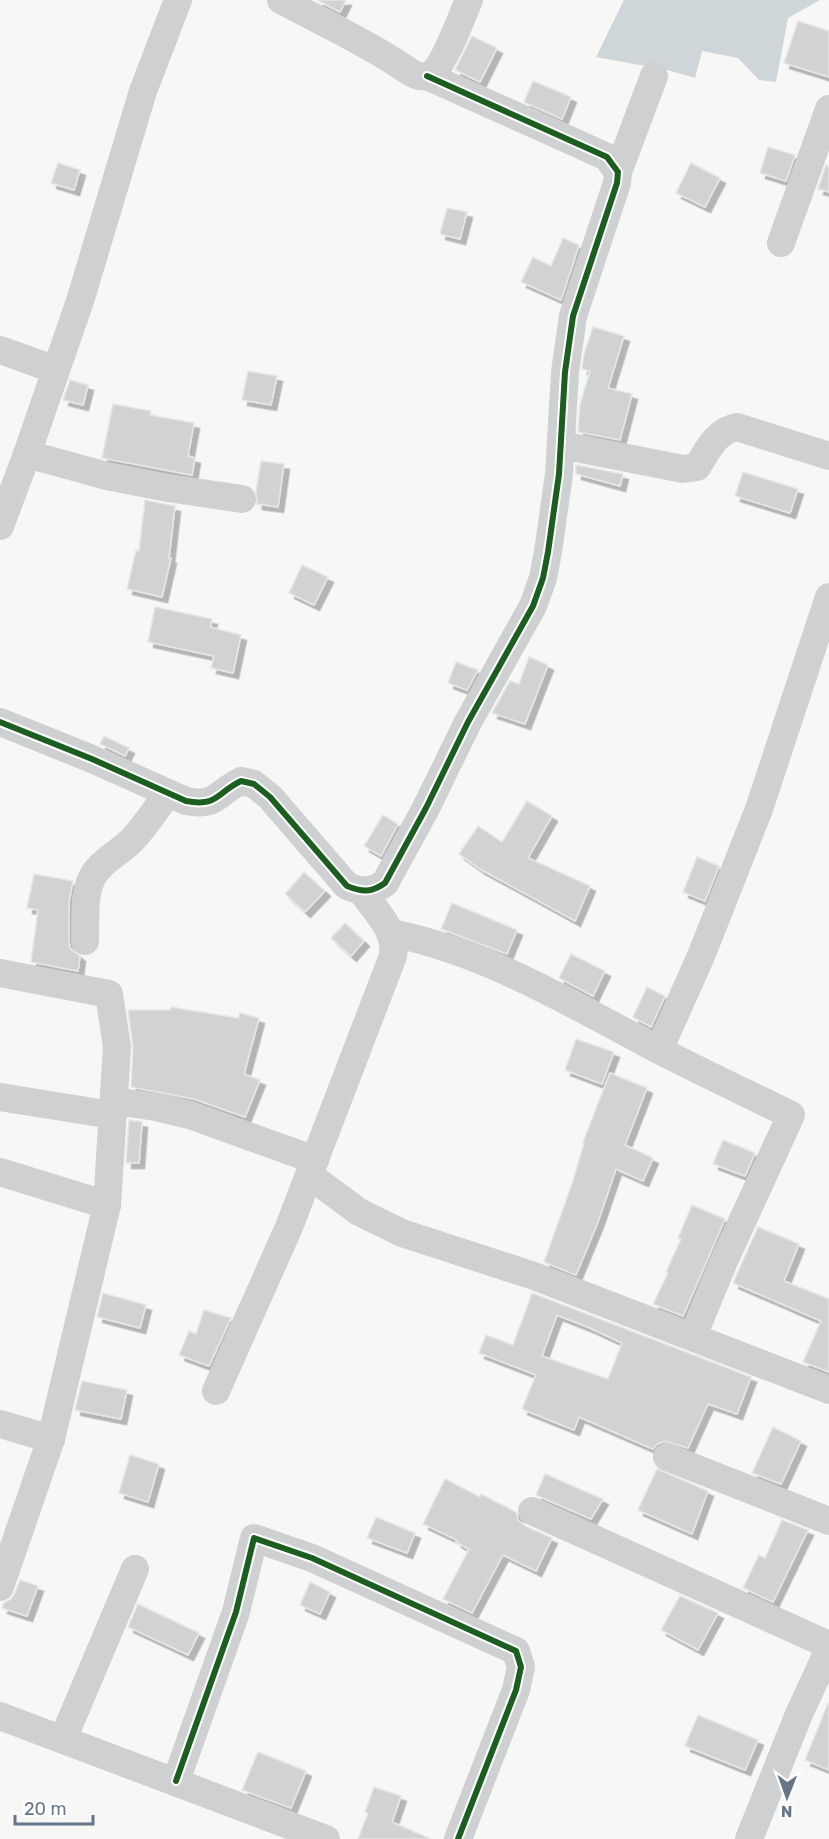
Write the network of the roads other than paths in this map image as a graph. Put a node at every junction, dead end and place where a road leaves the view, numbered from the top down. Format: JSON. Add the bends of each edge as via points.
{"nodes":[{"id":1,"x":178,"y":0,"type":"edge"},
{"id":2,"x":281,"y":0,"type":"edge"},
{"id":3,"x":469,"y":0,"type":"edge"},
{"id":4,"x":428,"y":76,"type":"junction"},
{"id":5,"x":654,"y":76,"type":"dead end"},
{"id":6,"x":829,"y":109,"type":"edge"},
{"id":7,"x":618,"y":172,"type":"junction"},
{"id":8,"x":781,"y":243,"type":"dead end"},
{"id":9,"x":0,"y":350,"type":"edge"},
{"id":10,"x":56,"y":370,"type":"junction"},
{"id":11,"x":561,"y":445,"type":"junction"},
{"id":12,"x":27,"y":454,"type":"junction"},
{"id":13,"x":829,"y":456,"type":"edge"},
{"id":14,"x":242,"y":499,"type":"dead end"},
{"id":15,"x":0,"y":526,"type":"edge"},
{"id":16,"x":829,"y":597,"type":"edge"},
{"id":17,"x":0,"y":722,"type":"edge"},
{"id":18,"x":168,"y":793,"type":"junction"},
{"id":19,"x":362,"y":892,"type":"junction"},
{"id":20,"x":391,"y":933,"type":"junction"},
{"id":21,"x":85,"y":941,"type":"dead end"},
{"id":22,"x":0,"y":973,"type":"edge"},
{"id":23,"x":659,"y":1050,"type":"junction"},
{"id":24,"x":0,"y":1097,"type":"edge"},
{"id":25,"x":113,"y":1108,"type":"junction"},
{"id":26,"x":312,"y":1167,"type":"junction"},
{"id":27,"x":0,"y":1172,"type":"edge"},
{"id":28,"x":107,"y":1205,"type":"junction"},
{"id":29,"x":693,"y":1336,"type":"junction"},
{"id":30,"x":829,"y":1390,"type":"edge"},
{"id":31,"x":216,"y":1391,"type":"dead end"},
{"id":32,"x":0,"y":1424,"type":"edge"},
{"id":33,"x":51,"y":1439,"type":"junction"},
{"id":34,"x":667,"y":1457,"type":"dead end"},
{"id":35,"x":532,"y":1511,"type":"dead end"},
{"id":36,"x":829,"y":1521,"type":"edge"},
{"id":37,"x":135,"y":1569,"type":"dead end"},
{"id":38,"x":0,"y":1587,"type":"edge"},
{"id":39,"x":829,"y":1647,"type":"edge"},
{"id":40,"x":0,"y":1716,"type":"edge"},
{"id":41,"x":63,"y":1739,"type":"junction"},
{"id":42,"x":176,"y":1781,"type":"junction"},
{"id":43,"x":326,"y":1839,"type":"edge"},
{"id":44,"x":458,"y":1839,"type":"edge"},
{"id":45,"x":749,"y":1839,"type":"edge"}],
"edges":[{"from":1,"to":10,"type":"street","via":[[143,91]]},
{"from":2,"to":4,"type":"street","via":[[418,76]]},
{"from":3,"to":4,"type":"street","via":[[441,61]]},
{"from":4,"to":7,"type":"street","via":[[607,157]]},
{"from":5,"to":7,"type":"street"},
{"from":6,"to":8,"type":"street"},
{"from":7,"to":11,"type":"street","via":[[573,316]]},
{"from":9,"to":10,"type":"street"},
{"from":10,"to":12,"type":"street"},
{"from":11,"to":13,"type":"street","via":[[683,469],[697,467],[717,436],[737,427]]},
{"from":11,"to":19,"type":"street","via":[[548,552],[533,606],[385,883],[376,890]]},
{"from":12,"to":14,"type":"street","via":[[107,476]]},
{"from":12,"to":15,"type":"street"},
{"from":16,"to":23,"type":"street","via":[[759,809]]},
{"from":17,"to":18,"type":"street"},
{"from":18,"to":19,"type":"street","via":[[201,804],[214,800],[241,781],[254,784],[270,797],[347,886]]},
{"from":18,"to":21,"type":"street","via":[[130,842],[95,872],[86,901]]},
{"from":19,"to":20,"type":"street"},
{"from":20,"to":23,"type":"street","via":[[457,951],[545,989]]},
{"from":20,"to":26,"type":"street","via":[[393,956]]},
{"from":22,"to":25,"type":"street","via":[[109,994],[117,1047]]},
{"from":23,"to":29,"type":"street","via":[[791,1114]]},
{"from":24,"to":25,"type":"street"},
{"from":25,"to":26,"type":"street","via":[[156,1107],[190,1115]]},
{"from":25,"to":28,"type":"street"},
{"from":26,"to":29,"type":"street","via":[[359,1212],[402,1233],[534,1276]]},
{"from":26,"to":31,"type":"street"},
{"from":27,"to":28,"type":"street"},
{"from":28,"to":33,"type":"street"},
{"from":29,"to":30,"type":"street"},
{"from":32,"to":33,"type":"street"},
{"from":33,"to":38,"type":"street"},
{"from":34,"to":36,"type":"street"},
{"from":35,"to":39,"type":"street"},
{"from":37,"to":41,"type":"street"},
{"from":39,"to":45,"type":"street"},
{"from":40,"to":41,"type":"street"},
{"from":41,"to":42,"type":"street"},
{"from":42,"to":43,"type":"street"},
{"from":42,"to":44,"type":"street","via":[[236,1612],[254,1538],[312,1558],[516,1651],[521,1667],[516,1690]]}]}
